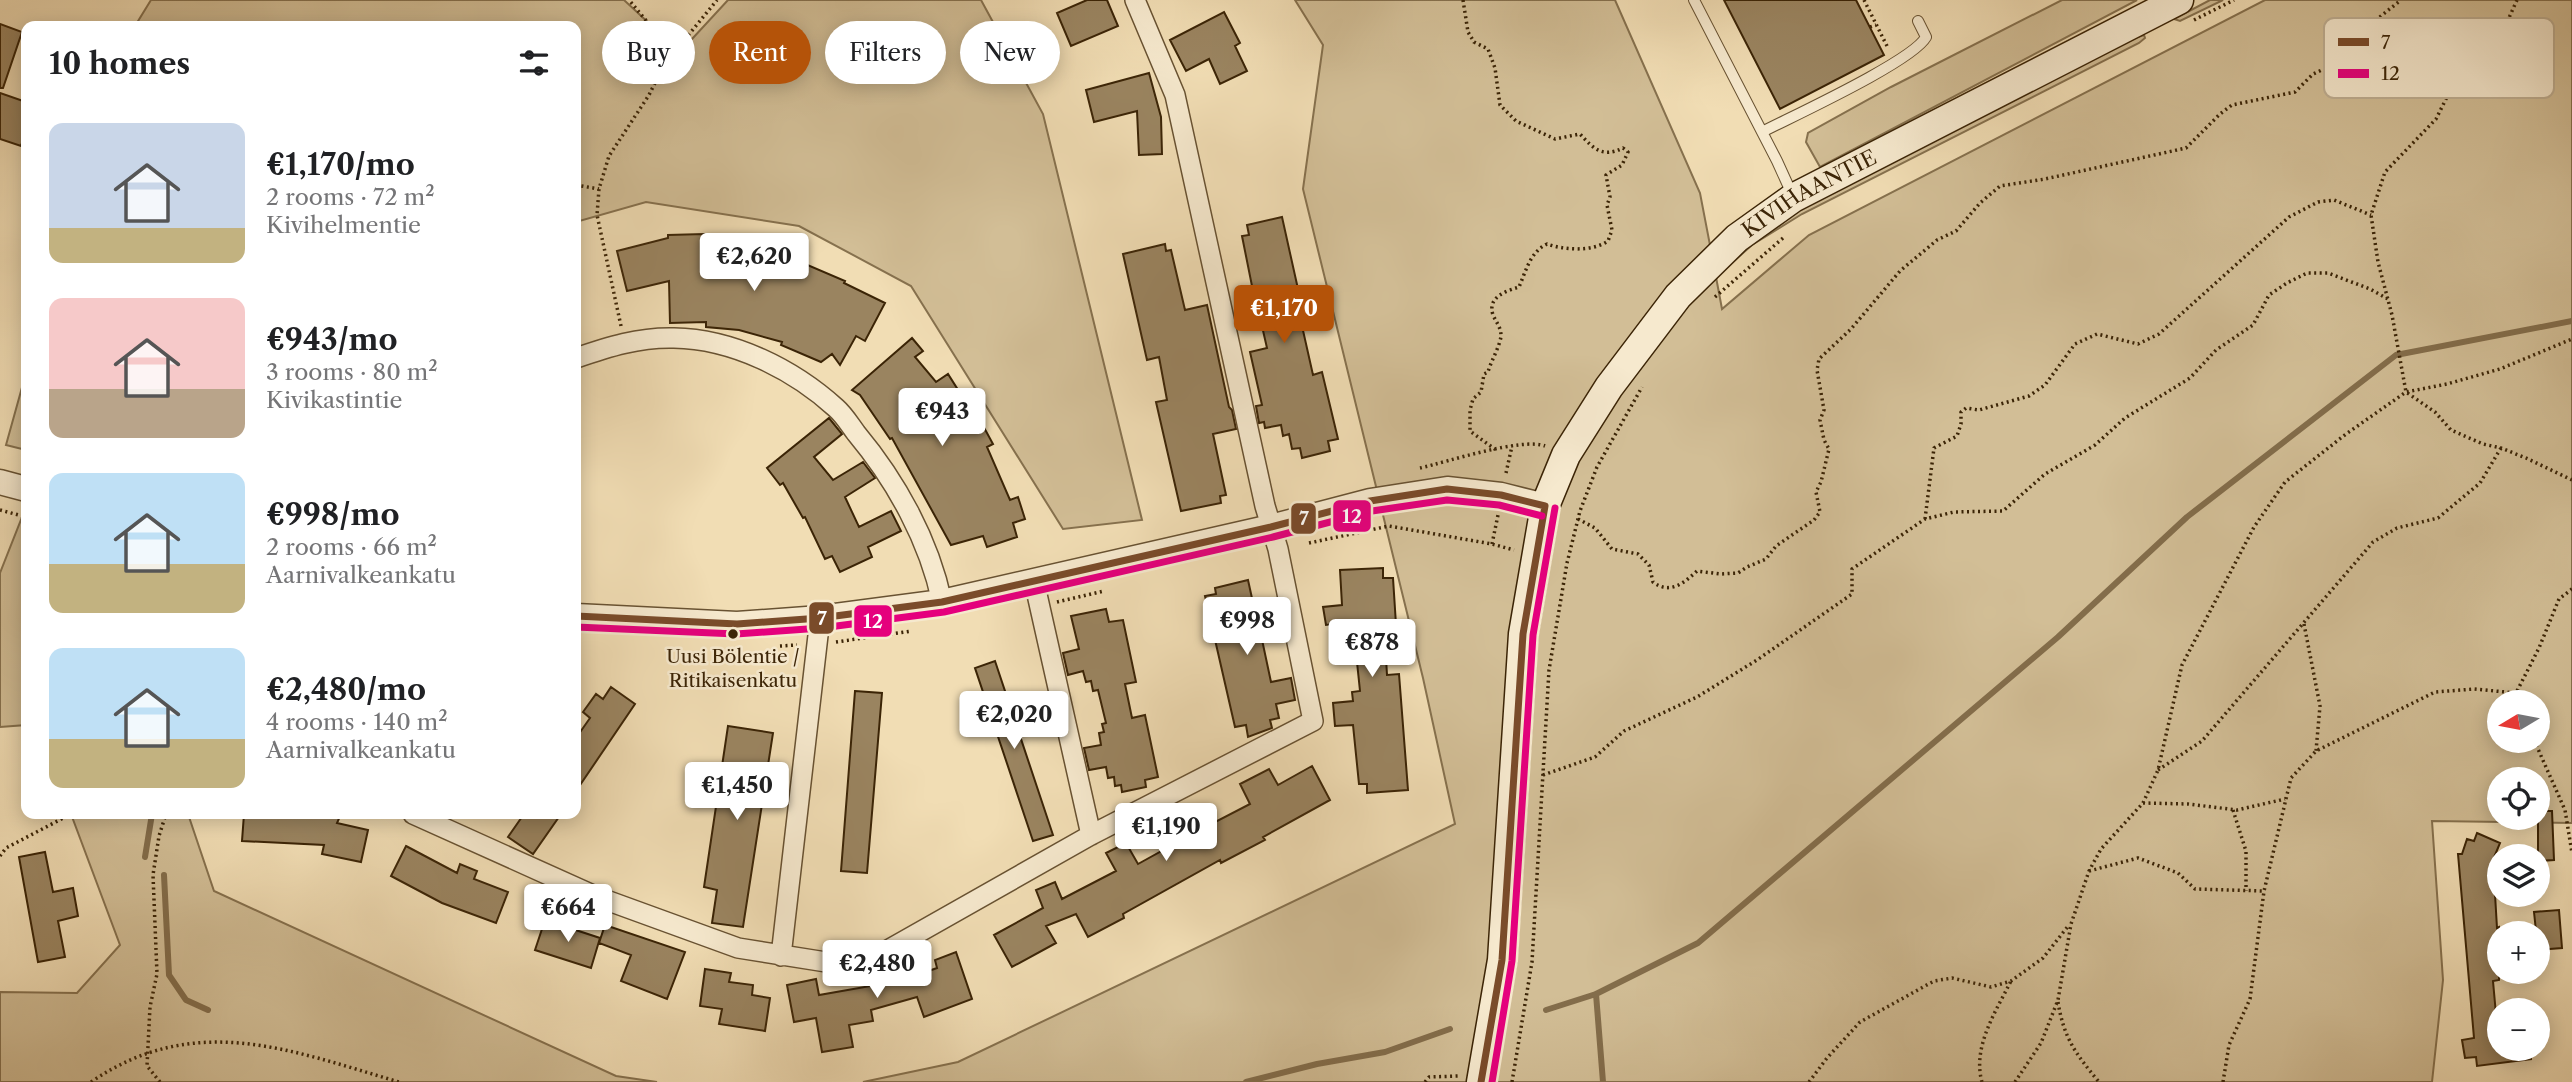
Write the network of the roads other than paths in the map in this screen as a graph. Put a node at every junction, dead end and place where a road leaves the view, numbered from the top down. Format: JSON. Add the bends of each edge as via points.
{"nodes":[{"id":1,"x":1135,"y":0,"type":"edge"},
{"id":2,"x":1694,"y":0,"type":"edge"},
{"id":3,"x":2184,"y":11,"type":"edge"},
{"id":4,"x":1918,"y":21,"type":"dead end"},
{"id":5,"x":1762,"y":132,"type":"junction"},
{"id":6,"x":1793,"y":198,"type":"junction"},
{"id":7,"x":581,"y":356,"type":"edge"},
{"id":8,"x":0,"y":482,"type":"edge"},
{"id":9,"x":21,"y":488,"type":"edge"},
{"id":10,"x":1545,"y":506,"type":"junction"},
{"id":11,"x":1271,"y":527,"type":"junction"},
{"id":12,"x":1034,"y":581,"type":"junction"},
{"id":13,"x":942,"y":602,"type":"junction"},
{"id":14,"x":581,"y":616,"type":"edge"},
{"id":15,"x":820,"y":618,"type":"junction"},
{"id":16,"x":452,"y":821,"type":"edge"},
{"id":17,"x":1091,"y":835,"type":"junction"},
{"id":18,"x":781,"y":956,"type":"junction"},
{"id":19,"x":1481,"y":1082,"type":"edge"}],
"edges":[{"from":1,"to":11,"type":"street","via":[[1175,94]]},
{"from":2,"to":5,"type":"lane"},
{"from":3,"to":6,"type":"main road","name":"KIVIHAANTIE"},
{"from":4,"to":5,"type":"lane","via":[[1926,37],[1922,44]]},
{"from":5,"to":6,"type":"lane"},
{"from":6,"to":10,"type":"main road","name":"KIVIHAANTIE","via":[[1737,238],[1678,296],[1609,387],[1566,455]]},
{"from":7,"to":13,"type":"street","via":[[624,342],[674,338],[727,345],[784,370],[837,409],[881,463],[914,522]]},
{"from":8,"to":9,"type":"street"},
{"from":10,"to":11,"type":"street","via":[[1447,489],[1370,500]]},
{"from":10,"to":19,"type":"main road","name":"KIVIHAANTIE","via":[[1523,634],[1502,960]]},
{"from":11,"to":12,"type":"street"},
{"from":11,"to":17,"type":"street","via":[[1313,721]]},
{"from":12,"to":13,"type":"street"},
{"from":12,"to":17,"type":"street"},
{"from":13,"to":15,"type":"street"},
{"from":14,"to":15,"type":"street","via":[[737,624]]},
{"from":15,"to":18,"type":"street"},
{"from":16,"to":18,"type":"street","via":[[595,896],[738,948]]},
{"from":17,"to":18,"type":"street","via":[[879,955],[825,962]]}]}
